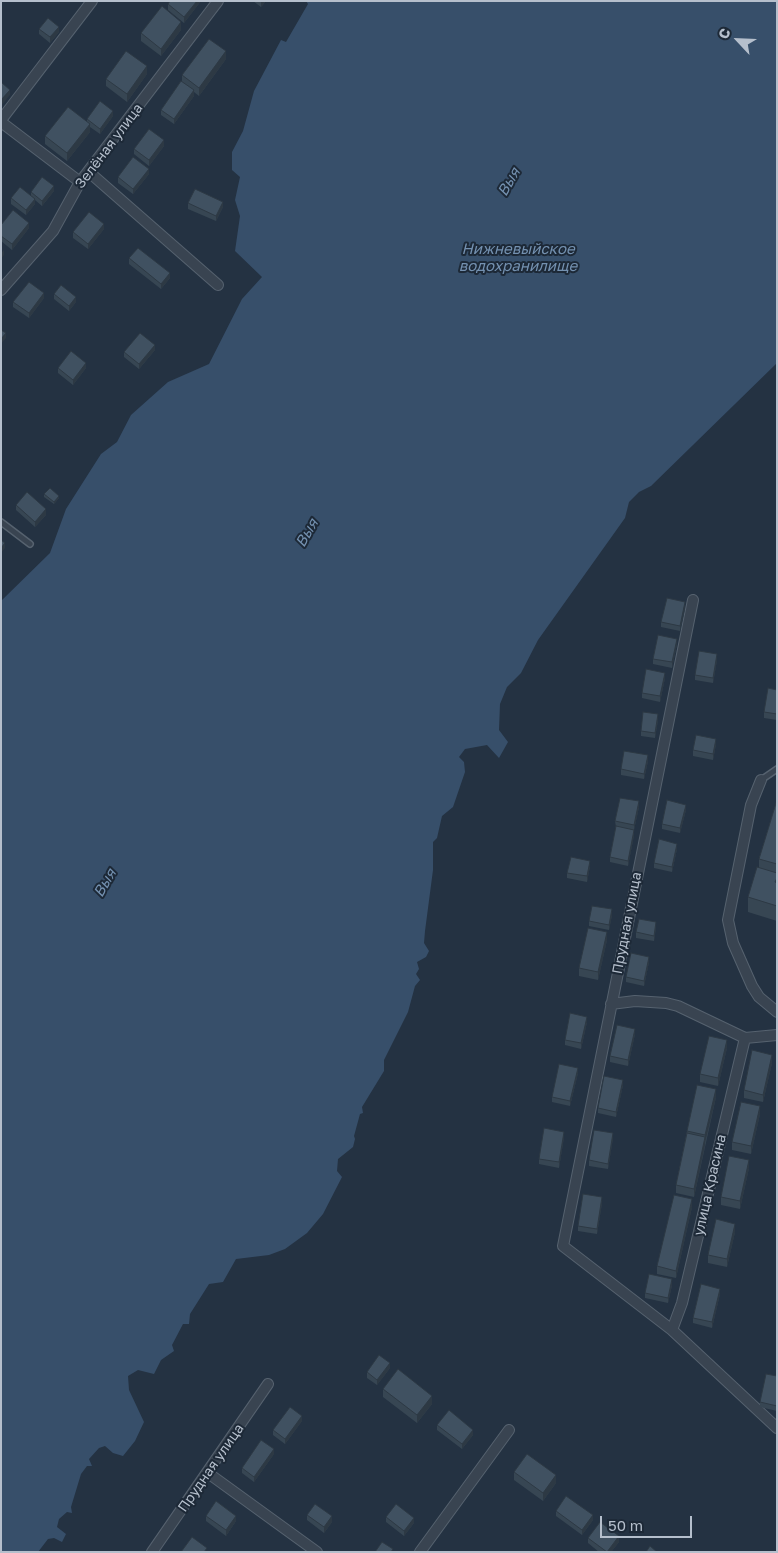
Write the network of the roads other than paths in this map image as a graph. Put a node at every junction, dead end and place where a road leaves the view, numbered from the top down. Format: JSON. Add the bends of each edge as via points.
{"nodes":[{"id":1,"x":92,"y":1,"type":"edge"},
{"id":2,"x":218,"y":1,"type":"edge"},
{"id":3,"x":1,"y":121,"type":"edge"},
{"id":4,"x":89,"y":172,"type":"junction"},
{"id":5,"x":80,"y":182,"type":"junction"},
{"id":6,"x":218,"y":285,"type":"dead end"},
{"id":7,"x":1,"y":290,"type":"edge"},
{"id":8,"x":1,"y":522,"type":"edge"},
{"id":9,"x":30,"y":544,"type":"dead end"},
{"id":10,"x":693,"y":600,"type":"dead end"},
{"id":11,"x":777,"y":769,"type":"edge"},
{"id":12,"x":761,"y":780,"type":"joint"},
{"id":13,"x":611,"y":1004,"type":"junction"},
{"id":14,"x":777,"y":1012,"type":"edge"},
{"id":15,"x":777,"y":1035,"type":"edge"},
{"id":16,"x":745,"y":1038,"type":"junction"},
{"id":17,"x":672,"y":1330,"type":"junction"},
{"id":18,"x":268,"y":1384,"type":"dead end"},
{"id":19,"x":777,"y":1428,"type":"edge"},
{"id":20,"x":509,"y":1430,"type":"dead end"},
{"id":21,"x":208,"y":1473,"type":"junction"},
{"id":22,"x":152,"y":1552,"type":"edge"},
{"id":23,"x":317,"y":1552,"type":"edge"},
{"id":24,"x":420,"y":1552,"type":"edge"}],
"edges":[{"from":1,"to":3,"type":"street"},
{"from":2,"to":4,"type":"street","name":"Зелёная улица"},
{"from":3,"to":5,"type":"street"},
{"from":4,"to":5,"type":"street","name":"Зелёная улица"},
{"from":4,"to":6,"type":"street"},
{"from":5,"to":7,"type":"street","name":"Зелёная улица","via":[[53,231]]},
{"from":8,"to":9,"type":"lane"},
{"from":10,"to":13,"type":"street","name":"Прудная улица"},
{"from":11,"to":12,"type":"lane"},
{"from":12,"to":14,"type":"street","via":[[751,805],[728,920],[733,943],[752,986],[759,997]]},
{"from":13,"to":16,"type":"street","via":[[653,1002],[678,1006]]},
{"from":13,"to":17,"type":"street","name":"Прудная улица","via":[[563,1246]]},
{"from":15,"to":16,"type":"street"},
{"from":16,"to":17,"type":"street","name":"улица Красина","via":[[682,1303]]},
{"from":17,"to":19,"type":"street"},
{"from":18,"to":21,"type":"street","name":"Прудная улица"},
{"from":20,"to":24,"type":"street"},
{"from":21,"to":22,"type":"street","name":"Прудная улица"},
{"from":21,"to":23,"type":"street"}]}
